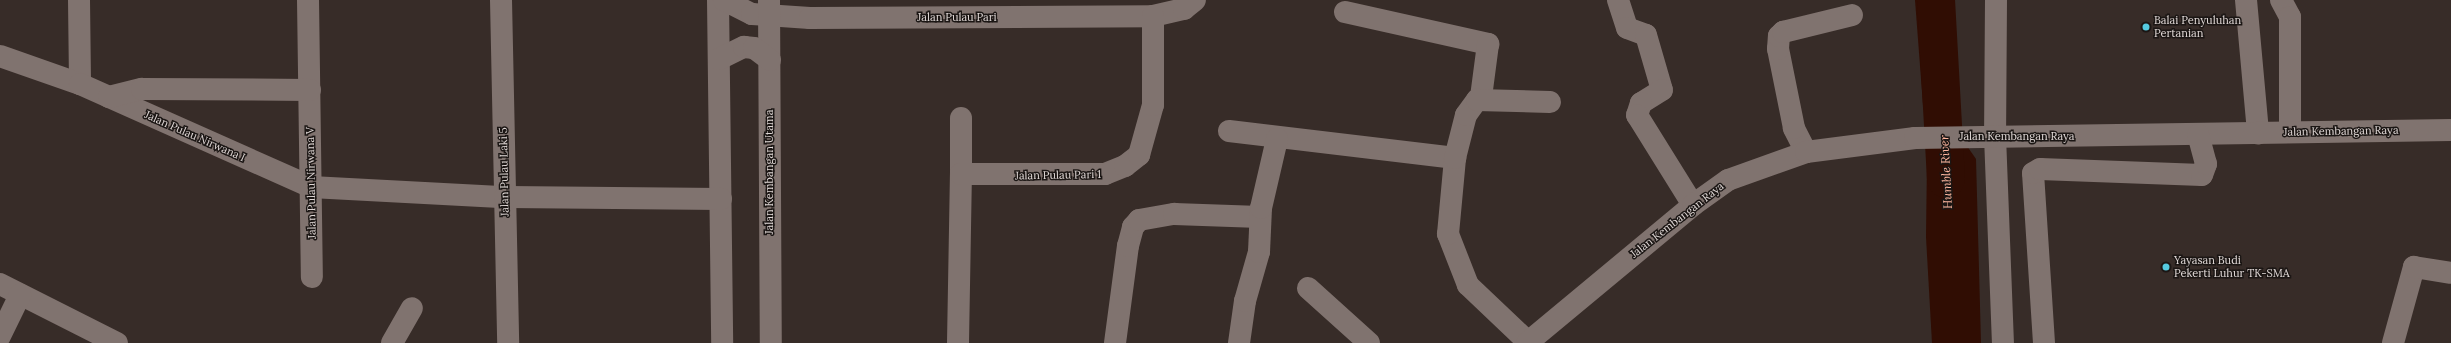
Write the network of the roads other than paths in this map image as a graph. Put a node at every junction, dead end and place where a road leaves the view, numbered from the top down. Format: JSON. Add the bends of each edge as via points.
{"nodes":[{"id":1,"x":79,"y":0,"type":"edge"},
{"id":2,"x":308,"y":0,"type":"edge"},
{"id":3,"x":501,"y":0,"type":"edge"},
{"id":4,"x":718,"y":0,"type":"edge"},
{"id":5,"x":724,"y":0,"type":"edge"},
{"id":6,"x":1618,"y":0,"type":"edge"},
{"id":7,"x":1996,"y":0,"type":"edge"},
{"id":8,"x":2246,"y":0,"type":"edge"},
{"id":9,"x":2281,"y":0,"type":"edge"},
{"id":10,"x":1194,"y":2,"type":"edge"},
{"id":11,"x":769,"y":9,"type":"edge"},
{"id":12,"x":1345,"y":12,"type":"dead end"},
{"id":13,"x":1852,"y":15,"type":"dead end"},
{"id":14,"x":1153,"y":22,"type":"junction"},
{"id":15,"x":0,"y":56,"type":"edge"},
{"id":16,"x":720,"y":59,"type":"junction"},
{"id":17,"x":770,"y":60,"type":"junction"},
{"id":18,"x":80,"y":84,"type":"junction"},
{"id":19,"x":310,"y":90,"type":"junction"},
{"id":20,"x":109,"y":97,"type":"junction"},
{"id":21,"x":1481,"y":97,"type":"junction"},
{"id":22,"x":1550,"y":102,"type":"dead end"},
{"id":23,"x":961,"y":118,"type":"dead end"},
{"id":24,"x":2451,"y":130,"type":"edge"},
{"id":25,"x":1229,"y":131,"type":"dead end"},
{"id":26,"x":2290,"y":132,"type":"junction"},
{"id":27,"x":2258,"y":133,"type":"junction"},
{"id":28,"x":2198,"y":135,"type":"junction"},
{"id":29,"x":1991,"y":136,"type":"junction"},
{"id":30,"x":1276,"y":139,"type":"junction"},
{"id":31,"x":1806,"y":152,"type":"junction"},
{"id":32,"x":1456,"y":158,"type":"junction"},
{"id":33,"x":961,"y":174,"type":"junction"},
{"id":34,"x":311,"y":187,"type":"junction"},
{"id":35,"x":505,"y":197,"type":"junction"},
{"id":36,"x":720,"y":199,"type":"junction"},
{"id":37,"x":1693,"y":204,"type":"junction"},
{"id":38,"x":1260,"y":218,"type":"junction"},
{"id":39,"x":2451,"y":272,"type":"edge"},
{"id":40,"x":312,"y":277,"type":"dead end"},
{"id":41,"x":0,"y":284,"type":"edge"},
{"id":42,"x":1308,"y":288,"type":"dead end"},
{"id":43,"x":20,"y":295,"type":"junction"},
{"id":44,"x":412,"y":308,"type":"dead end"},
{"id":45,"x":0,"y":336,"type":"edge"},
{"id":46,"x":117,"y":343,"type":"edge"},
{"id":47,"x":392,"y":343,"type":"edge"},
{"id":48,"x":508,"y":343,"type":"edge"},
{"id":49,"x":722,"y":343,"type":"edge"},
{"id":50,"x":770,"y":343,"type":"edge"},
{"id":51,"x":958,"y":343,"type":"edge"},
{"id":52,"x":1115,"y":343,"type":"edge"},
{"id":53,"x":1239,"y":343,"type":"edge"},
{"id":54,"x":1369,"y":343,"type":"edge"},
{"id":55,"x":1528,"y":343,"type":"edge"},
{"id":56,"x":2003,"y":343,"type":"edge"},
{"id":57,"x":2044,"y":343,"type":"edge"},
{"id":58,"x":2393,"y":343,"type":"edge"}],
"edges":[{"from":1,"to":18,"type":"street"},
{"from":2,"to":19,"type":"street","name":"Jalan Pulau Nirwana V"},
{"from":3,"to":35,"type":"street","name":"Jalan Pulau Laki 5"},
{"from":4,"to":16,"type":"street"},
{"from":5,"to":11,"type":"street","name":"Jalan Pulau Pari","via":[[752,14]]},
{"from":6,"to":37,"type":"street","via":[[1627,28],[1646,35],[1662,90],[1641,103],[1637,115]]},
{"from":7,"to":29,"type":"street"},
{"from":8,"to":27,"type":"street"},
{"from":9,"to":26,"type":"street","via":[[2290,18]]},
{"from":10,"to":14,"type":"street","name":"Jalan Pulau Pari"},
{"from":11,"to":14,"type":"street","name":"Jalan Pulau Pari"},
{"from":11,"to":17,"type":"street","name":"Jalan Kembangan Utama"},
{"from":12,"to":21,"type":"street","via":[[1488,44]]},
{"from":13,"to":31,"type":"street","via":[[1782,32],[1779,36],[1778,49],[1794,128]]},
{"from":14,"to":33,"type":"street","name":"Jalan Pulau Pari 1","via":[[1153,104],[1148,131],[1139,155],[1125,166],[1105,174]]},
{"from":15,"to":18,"type":"street","name":"Jalan Pulau Nirwana I"},
{"from":16,"to":17,"type":"street","via":[[744,47],[754,48]]},
{"from":16,"to":36,"type":"street"},
{"from":17,"to":50,"type":"street","name":"Jalan Kembangan Utama"},
{"from":18,"to":20,"type":"street","name":"Jalan Pulau Nirwana I"},
{"from":19,"to":20,"type":"street","via":[[142,88]]},
{"from":19,"to":34,"type":"street","name":"Jalan Pulau Nirwana V"},
{"from":20,"to":34,"type":"street","name":"Jalan Pulau Nirwana I"},
{"from":21,"to":22,"type":"street"},
{"from":21,"to":32,"type":"street","via":[[1466,116]]},
{"from":23,"to":33,"type":"street"},
{"from":24,"to":26,"type":"street","name":"Jalan Kembangan Raya"},
{"from":25,"to":30,"type":"street","via":[[1257,133]]},
{"from":26,"to":27,"type":"street","name":"Jalan Kembangan Raya"},
{"from":27,"to":28,"type":"street","name":"Jalan Kembangan Raya"},
{"from":28,"to":29,"type":"street","name":"Jalan Kembangan Raya"},
{"from":28,"to":57,"type":"street","via":[[2206,164],[2202,175],[2040,169],[2033,173]]},
{"from":29,"to":31,"type":"street","name":"Jalan Kembangan Raya","via":[[1915,138]]},
{"from":29,"to":56,"type":"street"},
{"from":30,"to":32,"type":"street","via":[[1367,145]]},
{"from":30,"to":38,"type":"street"},
{"from":31,"to":37,"type":"street","name":"Jalan Kembangan Raya","via":[[1728,180]]},
{"from":32,"to":55,"type":"street","via":[[1448,234],[1459,268],[1468,285]]},
{"from":33,"to":51,"type":"street"},
{"from":34,"to":35,"type":"street"},
{"from":34,"to":40,"type":"street","name":"Jalan Pulau Nirwana V"},
{"from":35,"to":36,"type":"street"},
{"from":35,"to":48,"type":"street","name":"Jalan Pulau Laki 5"},
{"from":36,"to":49,"type":"street"},
{"from":37,"to":55,"type":"street","name":"Jalan Kembangan Raya"},
{"from":38,"to":52,"type":"street","via":[[1174,214],[1139,220],[1133,227],[1128,246]]},
{"from":38,"to":53,"type":"street","via":[[1259,252],[1245,301]]},
{"from":39,"to":58,"type":"street","via":[[2414,266]]},
{"from":41,"to":43,"type":"street"},
{"from":42,"to":54,"type":"street"},
{"from":43,"to":45,"type":"street"},
{"from":43,"to":46,"type":"street"},
{"from":44,"to":47,"type":"street"}]}
